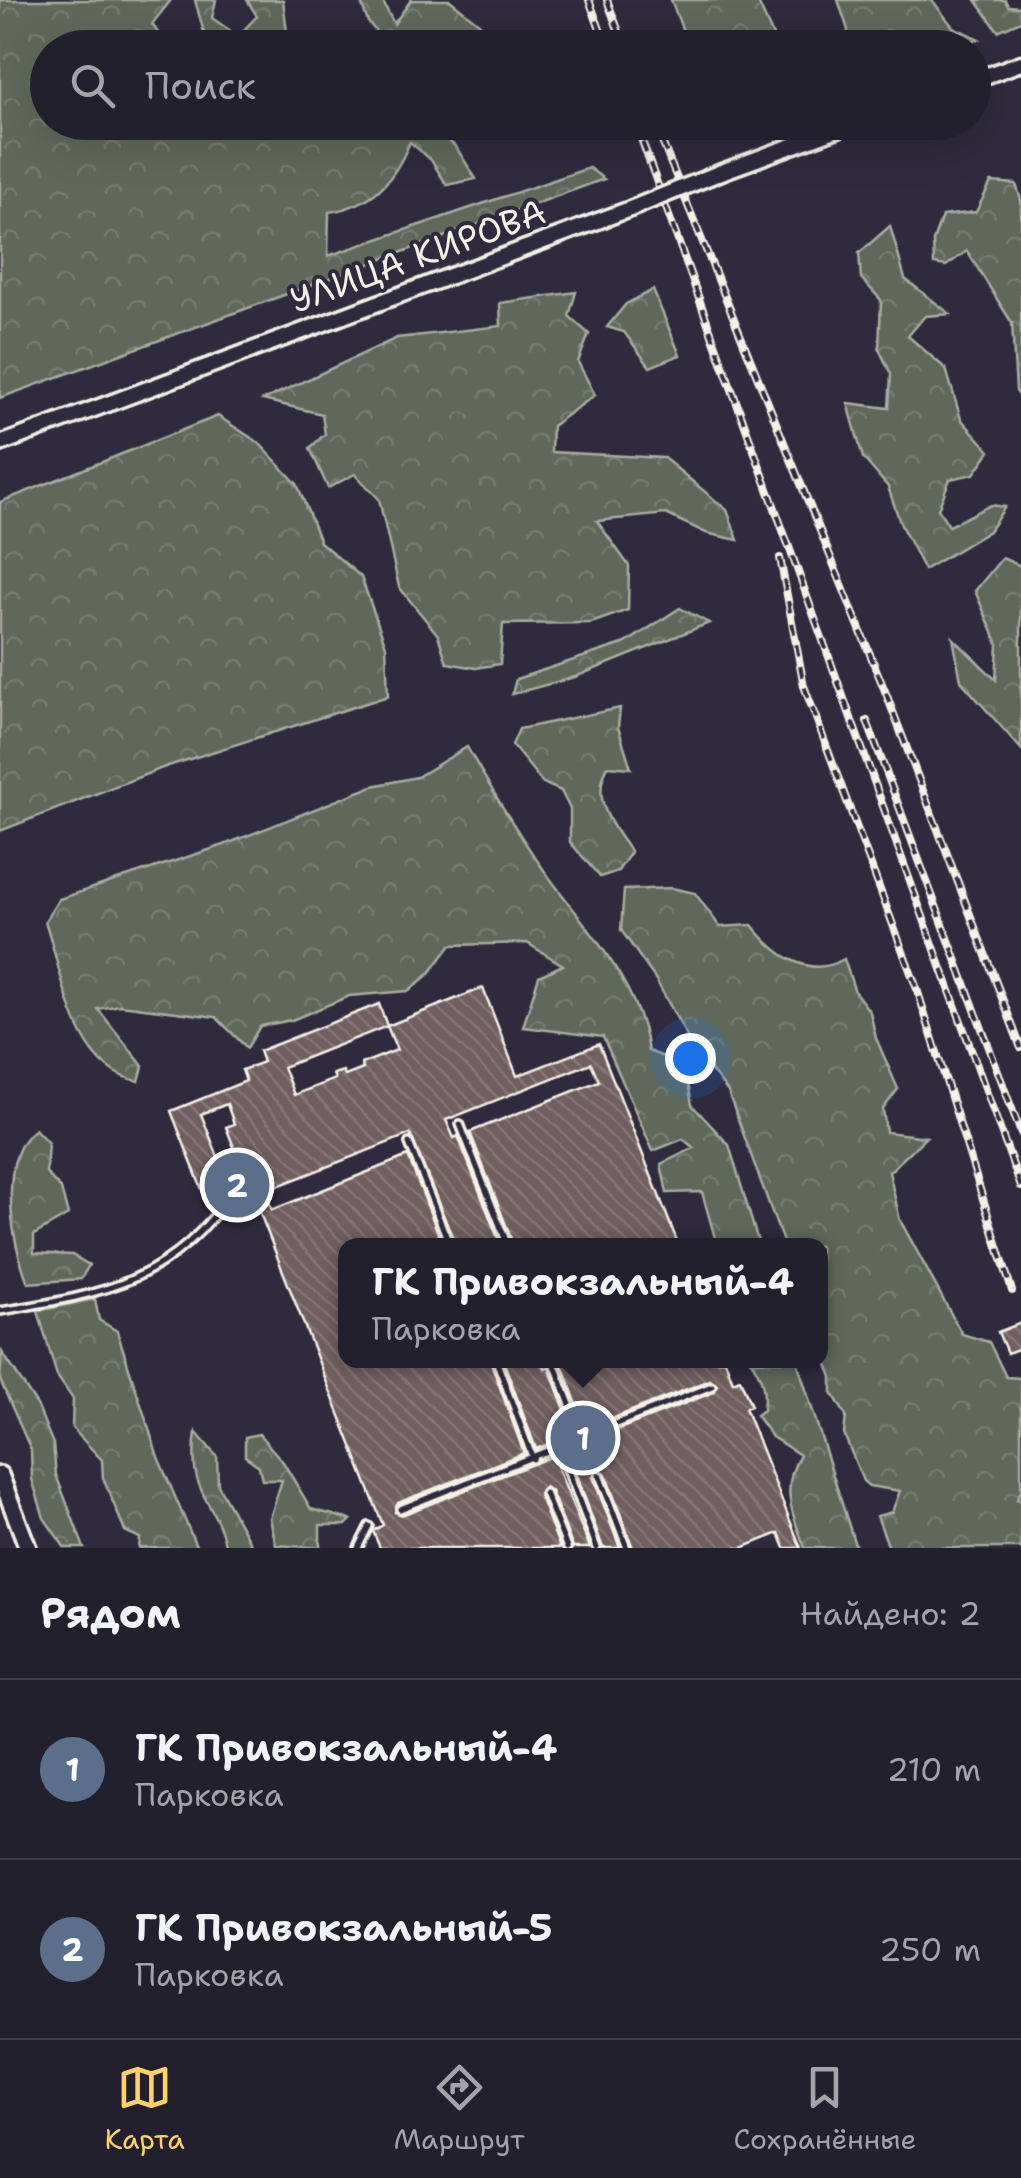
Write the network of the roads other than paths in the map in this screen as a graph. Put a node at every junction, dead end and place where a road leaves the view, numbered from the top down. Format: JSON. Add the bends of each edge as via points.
{"nodes":[{"id":1,"x":1021,"y":63,"type":"edge"},
{"id":2,"x":991,"y":74,"type":"edge"},
{"id":3,"x":807,"y":140,"type":"edge"},
{"id":4,"x":0,"y":444,"type":"edge"},
{"id":5,"x":460,"y":1124,"type":"dead end"},
{"id":6,"x":409,"y":1143,"type":"dead end"},
{"id":7,"x":227,"y":1157,"type":"dead end"},
{"id":8,"x":447,"y":1238,"type":"edge"},
{"id":9,"x":505,"y":1238,"type":"edge"},
{"id":10,"x":0,"y":1312,"type":"edge"},
{"id":11,"x":499,"y":1368,"type":"edge"},
{"id":12,"x":556,"y":1368,"type":"edge"},
{"id":13,"x":712,"y":1386,"type":"dead end"},
{"id":14,"x":584,"y":1439,"type":"junction"},
{"id":15,"x":560,"y":1450,"type":"junction"},
{"id":16,"x":533,"y":1459,"type":"junction"},
{"id":17,"x":0,"y":1474,"type":"edge"},
{"id":18,"x":599,"y":1474,"type":"dead end"},
{"id":19,"x":545,"y":1493,"type":"dead end"},
{"id":20,"x":400,"y":1508,"type":"dead end"},
{"id":21,"x":370,"y":1526,"type":"dead end"},
{"id":22,"x":28,"y":1548,"type":"edge"},
{"id":23,"x":358,"y":1548,"type":"edge"},
{"id":24,"x":567,"y":1548,"type":"edge"},
{"id":25,"x":598,"y":1548,"type":"edge"},
{"id":26,"x":627,"y":1548,"type":"edge"}],
"edges":[{"from":1,"to":2,"type":"street"},
{"from":3,"to":4,"type":"street","name":"УЛИЦА КИРОВА","bridge":true},
{"from":5,"to":9,"type":"lane"},
{"from":6,"to":8,"type":"lane"},
{"from":7,"to":10,"type":"lane","via":[[238,1184],[166,1264],[114,1289]]},
{"from":11,"to":16,"type":"lane"},
{"from":12,"to":14,"type":"lane"},
{"from":13,"to":14,"type":"lane"},
{"from":14,"to":15,"type":"lane"},
{"from":15,"to":16,"type":"lane"},
{"from":15,"to":25,"type":"lane"},
{"from":16,"to":20,"type":"lane"},
{"from":17,"to":22,"type":"main road"},
{"from":18,"to":26,"type":"lane"},
{"from":19,"to":24,"type":"lane"},
{"from":21,"to":23,"type":"lane"}]}
